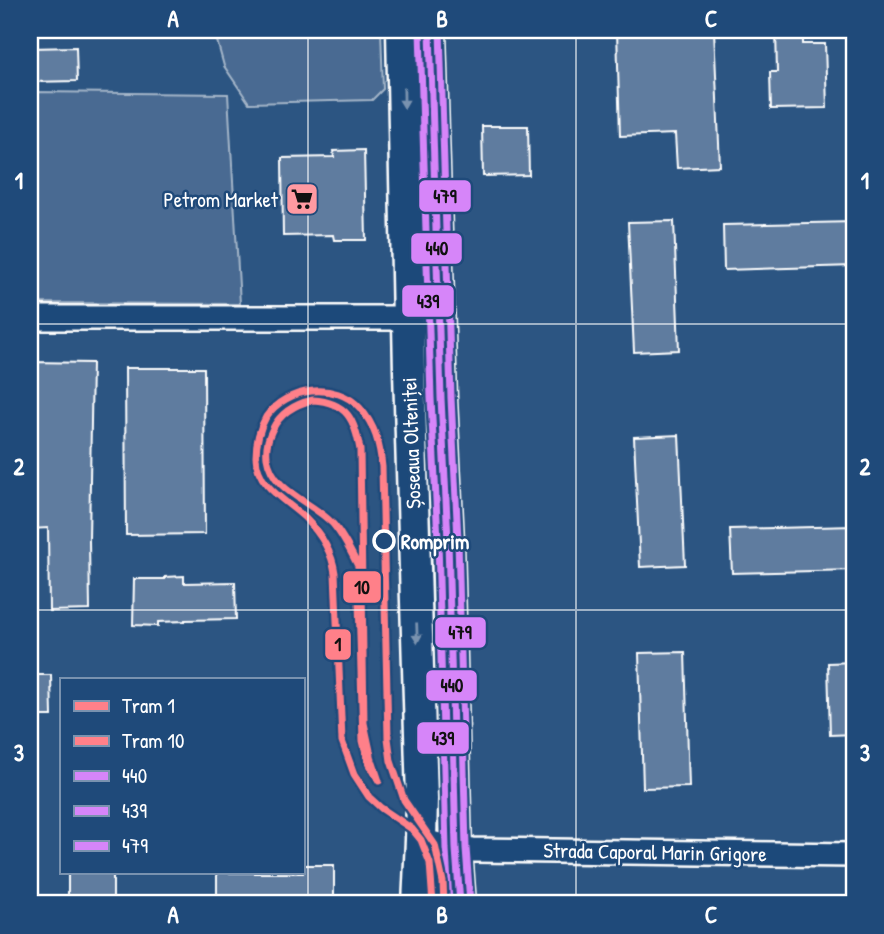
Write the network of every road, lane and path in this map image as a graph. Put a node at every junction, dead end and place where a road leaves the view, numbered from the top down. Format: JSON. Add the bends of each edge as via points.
{"nodes":[{"id":1,"x":402,"y":30,"type":"edge"},
{"id":2,"x":430,"y":30,"type":"edge"},
{"id":3,"x":30,"y":318,"type":"edge"},
{"id":4,"x":408,"y":318,"type":"junction"},
{"id":5,"x":421,"y":840,"type":"junction"},
{"id":6,"x":456,"y":849,"type":"junction"},
{"id":7,"x":854,"y":855,"type":"edge"},
{"id":8,"x":418,"y":904,"type":"edge"},
{"id":9,"x":460,"y":904,"type":"edge"}],
"edges":[{"from":1,"to":4,"type":"main road","name":"Șoseaua Olteniței","one_way":true},
{"from":2,"to":6,"type":"main road","name":"Șoseaua Olteniței"},
{"from":3,"to":4,"type":"street"},
{"from":4,"to":5,"type":"main road","name":"Șoseaua Olteniței","one_way":true},
{"from":5,"to":6,"type":"street","name":"Strada Caporal Marin Grigore"},
{"from":5,"to":8,"type":"main road","name":"Șoseaua Olteniței"},
{"from":6,"to":7,"type":"street","name":"Strada Caporal Marin Grigore"},
{"from":6,"to":9,"type":"main road","name":"Șoseaua Olteniței"}]}
